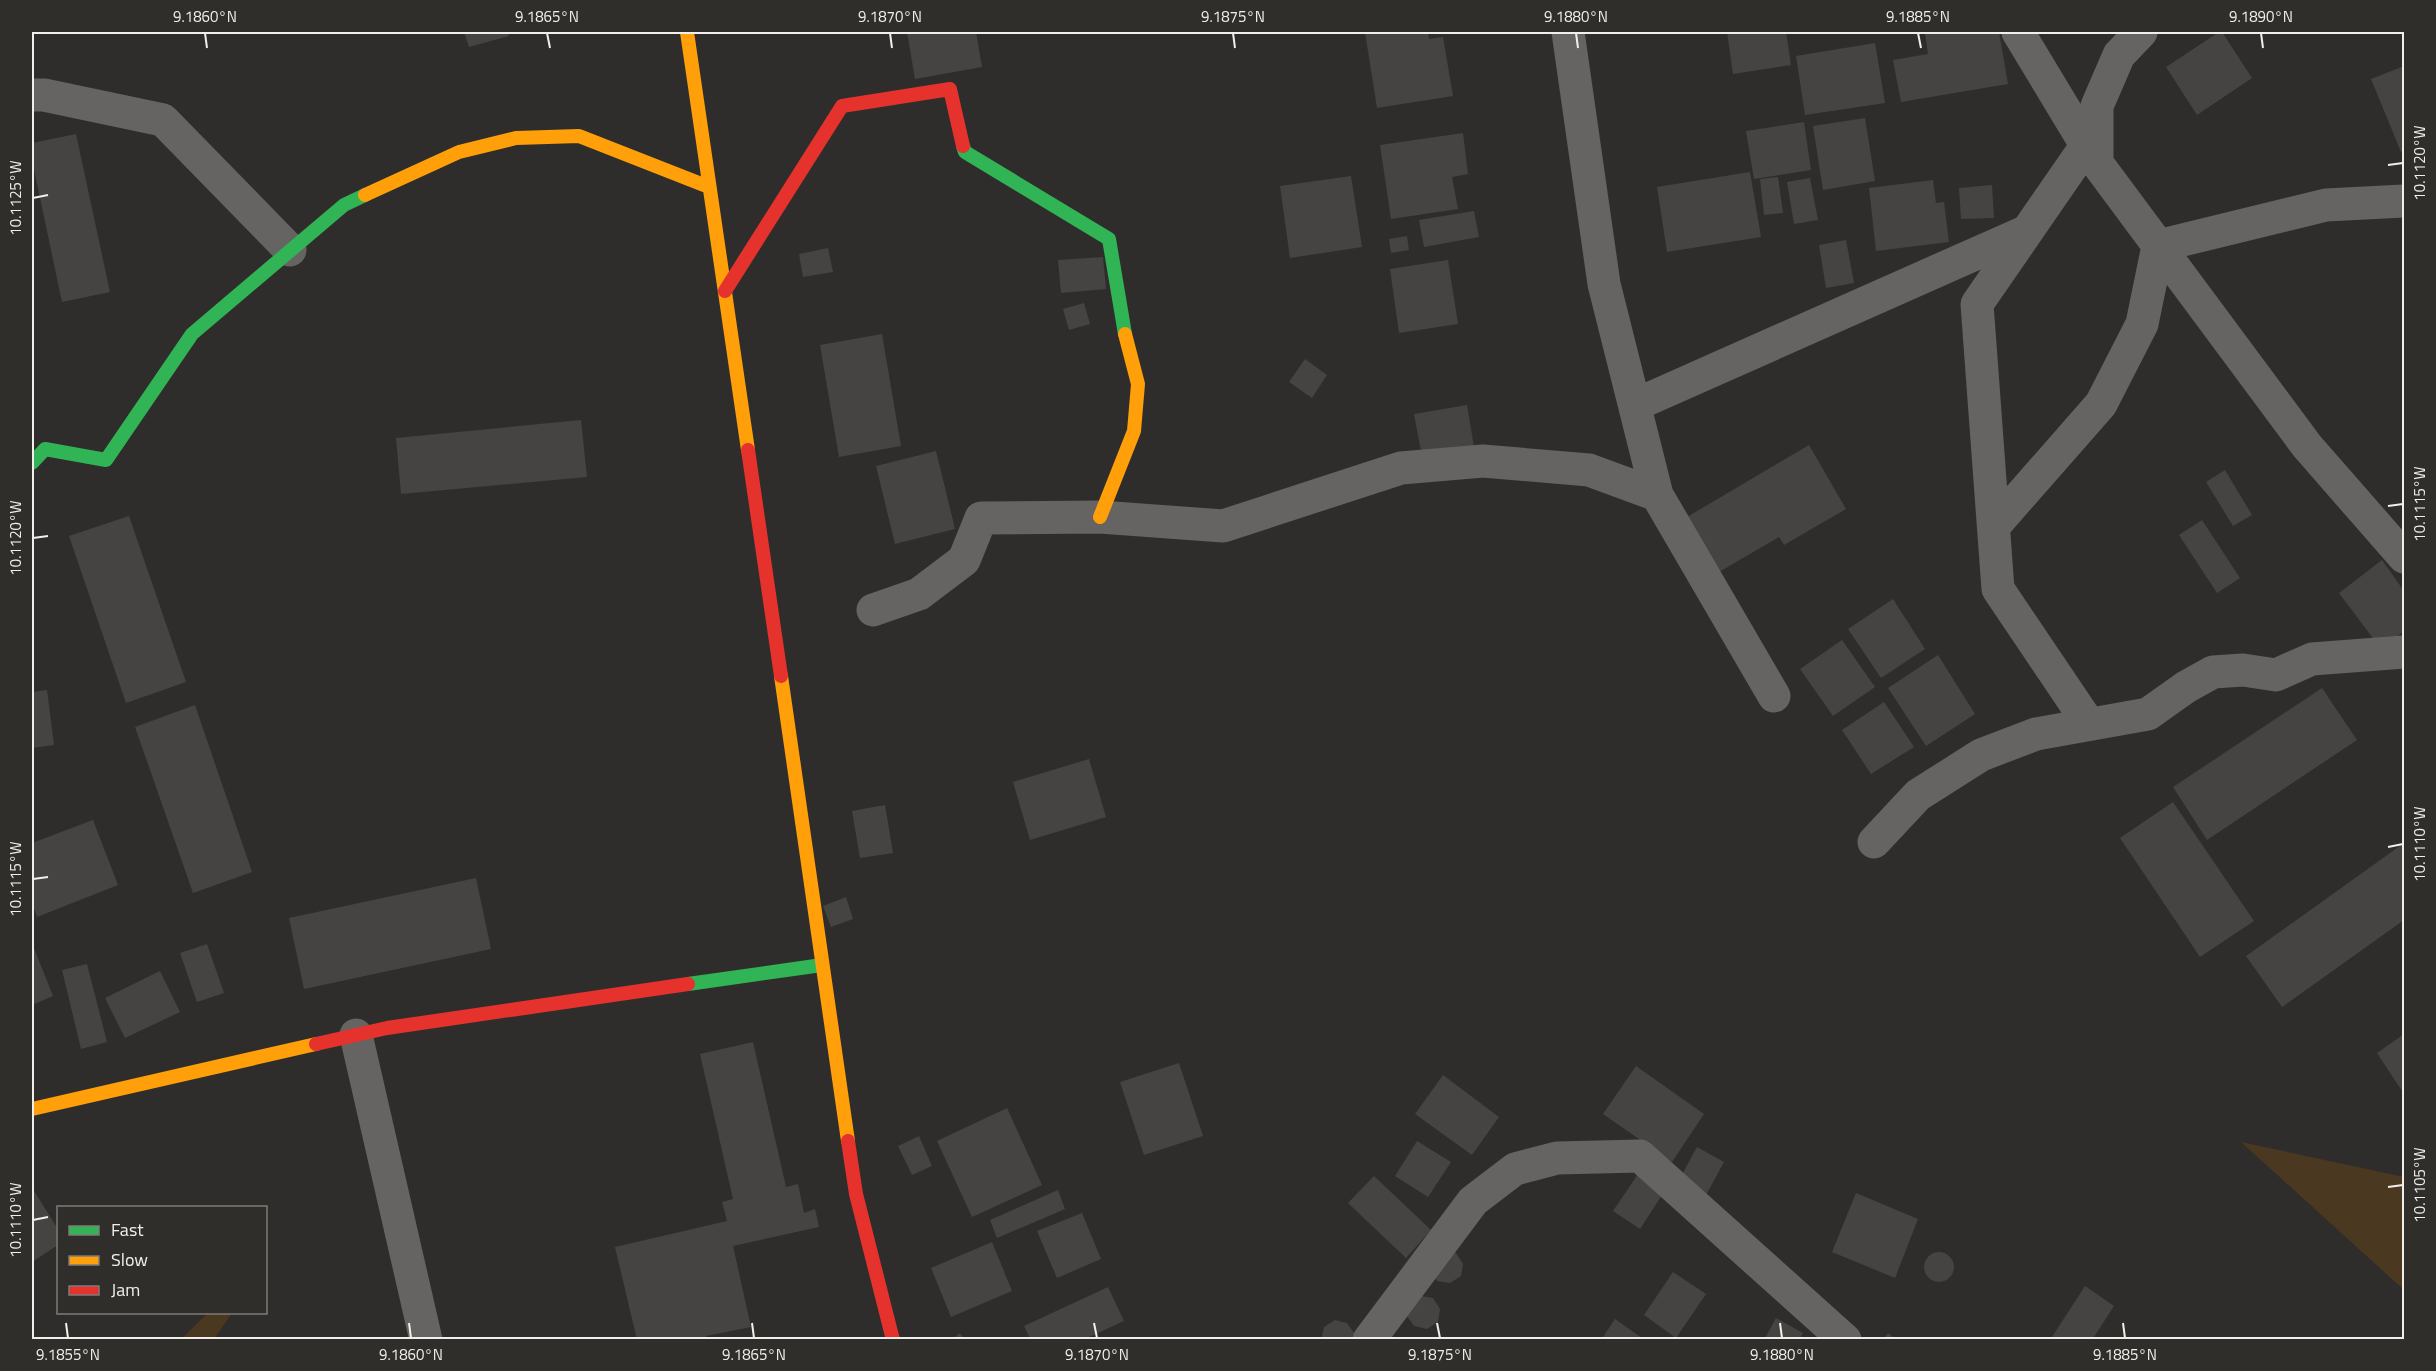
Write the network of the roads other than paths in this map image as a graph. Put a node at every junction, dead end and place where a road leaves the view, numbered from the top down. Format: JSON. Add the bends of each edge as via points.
{"nodes":[{"id":1,"x":687,"y":32,"type":"edge"},
{"id":2,"x":1568,"y":32,"type":"edge"},
{"id":3,"x":2018,"y":32,"type":"edge"},
{"id":4,"x":2141,"y":32,"type":"edge"},
{"id":5,"x":32,"y":95,"type":"edge"},
{"id":6,"x":2092,"y":154,"type":"junction"},
{"id":7,"x":710,"y":187,"type":"junction"},
{"id":8,"x":2404,"y":201,"type":"edge"},
{"id":9,"x":2027,"y":231,"type":"junction"},
{"id":10,"x":2158,"y":246,"type":"junction"},
{"id":11,"x":290,"y":250,"type":"junction"},
{"id":12,"x":724,"y":291,"type":"junction"},
{"id":13,"x":1635,"y":405,"type":"junction"},
{"id":14,"x":32,"y":463,"type":"edge"},
{"id":15,"x":1657,"y":495,"type":"junction"},
{"id":16,"x":1100,"y":517,"type":"junction"},
{"id":17,"x":1994,"y":526,"type":"junction"},
{"id":18,"x":2404,"y":557,"type":"edge"},
{"id":19,"x":873,"y":610,"type":"dead end"},
{"id":20,"x":2404,"y":652,"type":"edge"},
{"id":21,"x":1774,"y":696,"type":"dead end"},
{"id":22,"x":2090,"y":724,"type":"junction"},
{"id":23,"x":1874,"y":842,"type":"dead end"},
{"id":24,"x":822,"y":964,"type":"junction"},
{"id":25,"x":356,"y":1035,"type":"junction"},
{"id":26,"x":32,"y":1109,"type":"edge"},
{"id":27,"x":426,"y":1340,"type":"edge"},
{"id":28,"x":893,"y":1340,"type":"edge"},
{"id":29,"x":1369,"y":1340,"type":"edge"},
{"id":30,"x":1845,"y":1340,"type":"edge"}],
"edges":[{"from":1,"to":7,"type":"street"},
{"from":2,"to":13,"type":"street","via":[[1604,284]]},
{"from":3,"to":6,"type":"street"},
{"from":4,"to":6,"type":"street","via":[[2119,55],[2097,106]]},
{"from":5,"to":11,"type":"street","via":[[163,120]]},
{"from":6,"to":9,"type":"street"},
{"from":6,"to":10,"type":"street"},
{"from":7,"to":11,"type":"street","via":[[579,136],[516,138],[459,152],[344,205]]},
{"from":7,"to":12,"type":"street"},
{"from":8,"to":10,"type":"street","via":[[2326,204]]},
{"from":9,"to":13,"type":"street"},
{"from":9,"to":17,"type":"street","via":[[1977,304]]},
{"from":10,"to":17,"type":"street","via":[[2142,324],[2101,404]]},
{"from":10,"to":18,"type":"street","via":[[2307,446]]},
{"from":11,"to":14,"type":"street","via":[[192,334],[106,460],[45,449]]},
{"from":12,"to":16,"type":"street","via":[[842,106],[950,89],[965,152],[1109,238],[1120,313],[1138,384],[1134,431]]},
{"from":12,"to":24,"type":"street"},
{"from":13,"to":15,"type":"street"},
{"from":15,"to":16,"type":"street","via":[[1589,470],[1483,461],[1401,468],[1222,526]]},
{"from":15,"to":21,"type":"street"},
{"from":16,"to":19,"type":"street","via":[[981,518],[964,560],[919,594]]},
{"from":17,"to":22,"type":"street","via":[[1998,589]]},
{"from":20,"to":22,"type":"street","via":[[2312,659],[2276,675],[2243,670],[2213,672],[2148,714]]},
{"from":22,"to":23,"type":"street","via":[[2036,734],[1981,755],[1918,795]]},
{"from":24,"to":25,"type":"street"},
{"from":24,"to":28,"type":"street","via":[[856,1194]]},
{"from":25,"to":26,"type":"street"},
{"from":25,"to":27,"type":"street"},
{"from":29,"to":30,"type":"street","via":[[1473,1201],[1515,1169],[1557,1158],[1640,1156]]}]}
